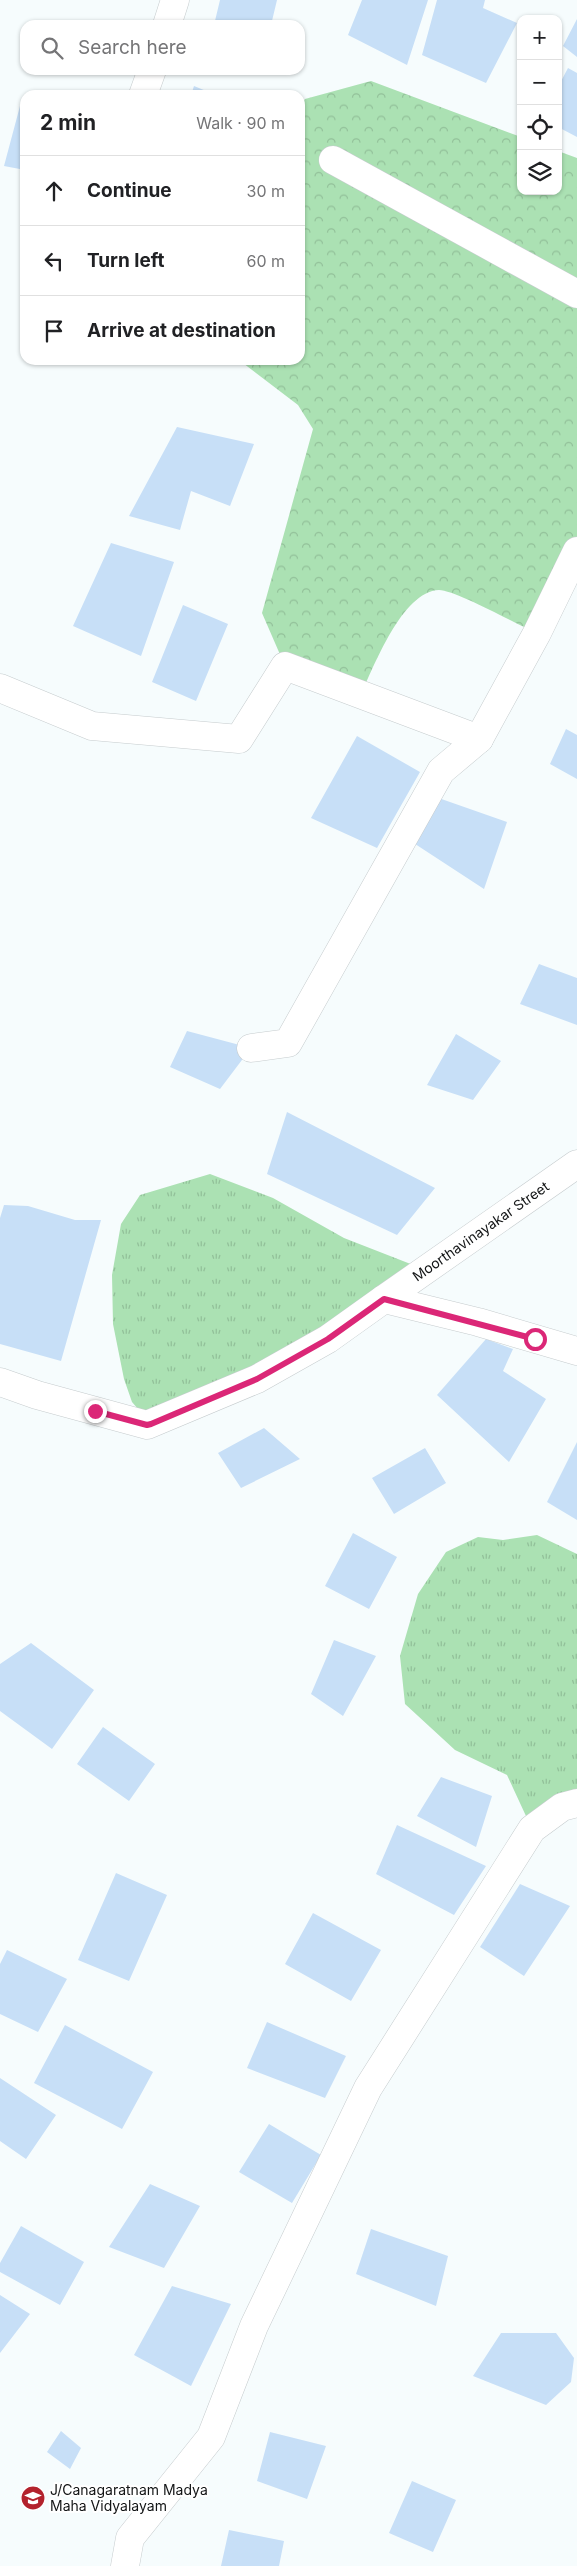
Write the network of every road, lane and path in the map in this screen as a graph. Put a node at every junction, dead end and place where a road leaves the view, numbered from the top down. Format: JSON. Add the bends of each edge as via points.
{"nodes":[{"id":1,"x":175,"y":0,"type":"edge"},
{"id":2,"x":169,"y":20,"type":"edge"},
{"id":3,"x":150,"y":75,"type":"edge"},
{"id":4,"x":145,"y":90,"type":"edge"},
{"id":5,"x":333,"y":160,"type":"dead end"},
{"id":6,"x":577,"y":294,"type":"edge"},
{"id":7,"x":577,"y":551,"type":"edge"},
{"id":8,"x":0,"y":688,"type":"edge"},
{"id":9,"x":479,"y":739,"type":"junction"},
{"id":10,"x":250,"y":1048,"type":"dead end"},
{"id":11,"x":577,"y":1164,"type":"edge"},
{"id":12,"x":384,"y":1299,"type":"junction"},
{"id":13,"x":577,"y":1351,"type":"edge"},
{"id":14,"x":0,"y":1382,"type":"edge"},
{"id":15,"x":577,"y":1803,"type":"edge"},
{"id":16,"x":125,"y":2566,"type":"edge"}],
"edges":[{"from":1,"to":2,"type":"street"},
{"from":3,"to":4,"type":"street"},
{"from":5,"to":6,"type":"street"},
{"from":7,"to":9,"type":"street","via":[[537,634]]},
{"from":8,"to":9,"type":"street","via":[[92,726],[239,739],[285,666]]},
{"from":9,"to":10,"type":"street","via":[[442,771],[288,1043]]},
{"from":11,"to":12,"type":"street","name":"Moorthavinayakar Street"},
{"from":12,"to":13,"type":"street"},
{"from":12,"to":14,"type":"street","name":"Moorthavinayakar Street","via":[[328,1339],[257,1379],[147,1425]]},
{"from":15,"to":16,"type":"street","via":[[562,1807],[532,1829],[368,2088],[254,2326],[211,2437],[130,2538]]}]}
